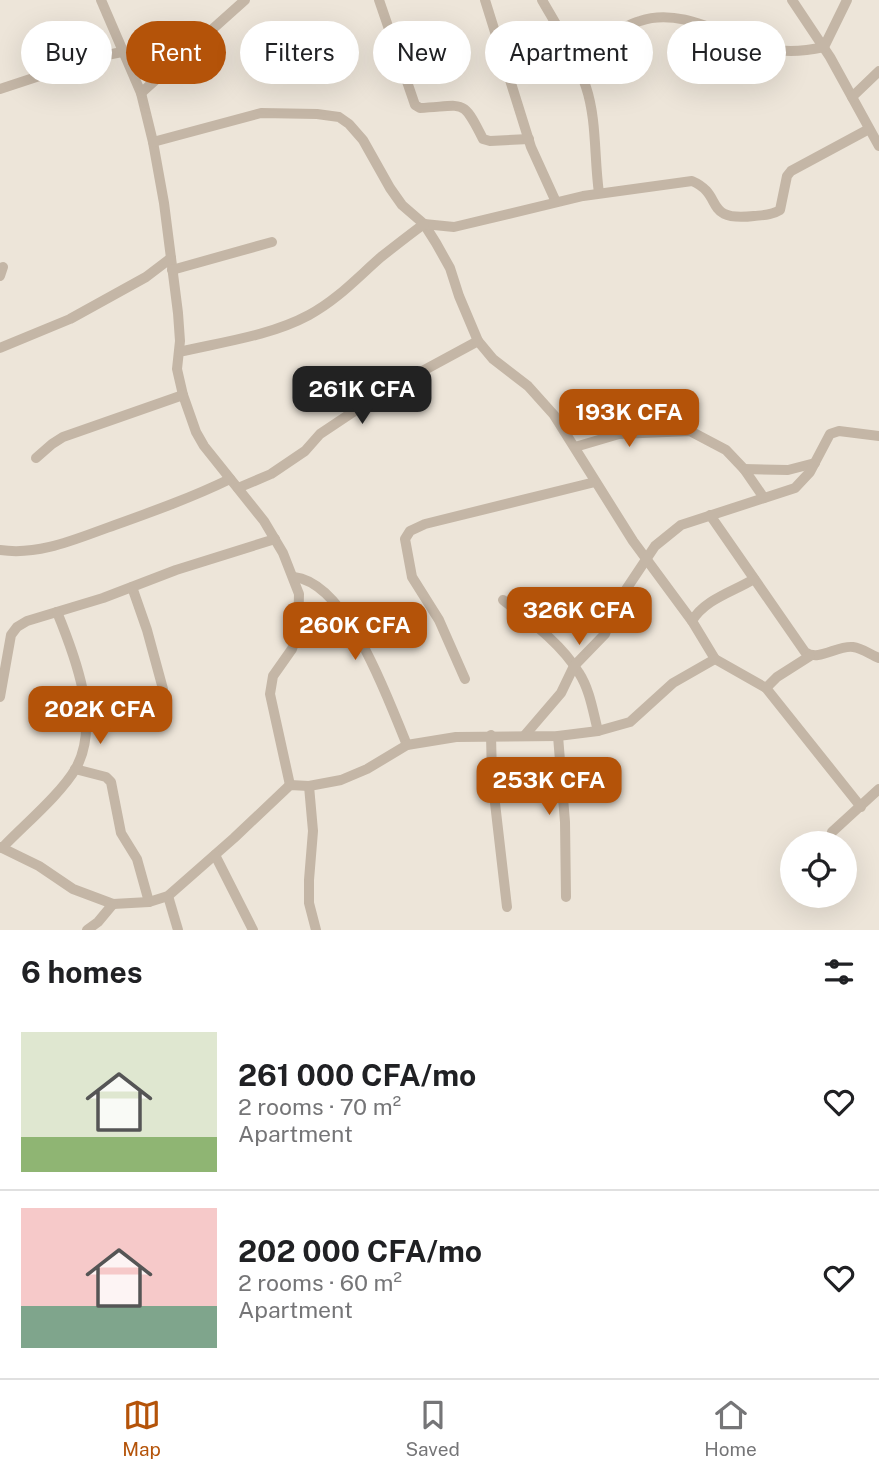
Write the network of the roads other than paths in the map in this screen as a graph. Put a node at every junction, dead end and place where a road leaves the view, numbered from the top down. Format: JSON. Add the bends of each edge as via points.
{"nodes":[{"id":1,"x":101,"y":0,"type":"edge"},
{"id":2,"x":245,"y":0,"type":"edge"},
{"id":3,"x":379,"y":0,"type":"edge"},
{"id":4,"x":485,"y":0,"type":"edge"},
{"id":5,"x":542,"y":0,"type":"edge"},
{"id":6,"x":792,"y":0,"type":"edge"},
{"id":7,"x":847,"y":0,"type":"edge"},
{"id":8,"x":554,"y":21,"type":"edge"},
{"id":9,"x":639,"y":21,"type":"edge"},
{"id":10,"x":824,"y":47,"type":"junction"},
{"id":11,"x":122,"y":52,"type":"junction"},
{"id":12,"x":879,"y":71,"type":"edge"},
{"id":13,"x":585,"y":84,"type":"edge"},
{"id":14,"x":0,"y":89,"type":"edge"},
{"id":15,"x":141,"y":93,"type":"junction"},
{"id":16,"x":852,"y":97,"type":"junction"},
{"id":17,"x":869,"y":129,"type":"junction"},
{"id":18,"x":528,"y":139,"type":"junction"},
{"id":19,"x":153,"y":142,"type":"junction"},
{"id":20,"x":879,"y":146,"type":"edge"},
{"id":21,"x":599,"y":194,"type":"junction"},
{"id":22,"x":556,"y":202,"type":"junction"},
{"id":23,"x":424,"y":224,"type":"junction"},
{"id":24,"x":272,"y":243,"type":"dead end"},
{"id":25,"x":171,"y":264,"type":"junction"},
{"id":26,"x":478,"y":341,"type":"junction"},
{"id":27,"x":0,"y":348,"type":"edge"},
{"id":28,"x":179,"y":352,"type":"junction"},
{"id":29,"x":183,"y":395,"type":"junction"},
{"id":30,"x":879,"y":436,"type":"edge"},
{"id":31,"x":575,"y":447,"type":"junction"},
{"id":32,"x":36,"y":458,"type":"dead end"},
{"id":33,"x":815,"y":463,"type":"junction"},
{"id":34,"x":744,"y":469,"type":"junction"},
{"id":35,"x":596,"y":482,"type":"junction"},
{"id":36,"x":234,"y":484,"type":"junction"},
{"id":37,"x":764,"y":498,"type":"junction"},
{"id":38,"x":710,"y":515,"type":"junction"},
{"id":39,"x":275,"y":539,"type":"junction"},
{"id":40,"x":0,"y":550,"type":"edge"},
{"id":41,"x":646,"y":559,"type":"junction"},
{"id":42,"x":293,"y":577,"type":"junction"},
{"id":43,"x":754,"y":579,"type":"junction"},
{"id":44,"x":132,"y":587,"type":"junction"},
{"id":45,"x":503,"y":600,"type":"dead end"},
{"id":46,"x":57,"y":612,"type":"junction"},
{"id":47,"x":692,"y":621,"type":"junction"},
{"id":48,"x":810,"y":656,"type":"junction"},
{"id":49,"x":879,"y":658,"type":"edge"},
{"id":50,"x":715,"y":659,"type":"junction"},
{"id":51,"x":574,"y":666,"type":"junction"},
{"id":52,"x":465,"y":679,"type":"dead end"},
{"id":53,"x":766,"y":688,"type":"junction"},
{"id":54,"x":163,"y":689,"type":"dead end"},
{"id":55,"x":0,"y":697,"type":"edge"},
{"id":56,"x":598,"y":731,"type":"junction"},
{"id":57,"x":491,"y":735,"type":"junction"},
{"id":58,"x":525,"y":735,"type":"junction"},
{"id":59,"x":558,"y":736,"type":"junction"},
{"id":60,"x":407,"y":745,"type":"junction"},
{"id":61,"x":75,"y":769,"type":"junction"},
{"id":62,"x":290,"y":785,"type":"junction"},
{"id":63,"x":309,"y":786,"type":"junction"},
{"id":64,"x":879,"y":789,"type":"edge"},
{"id":65,"x":861,"y":807,"type":"junction"},
{"id":66,"x":833,"y":831,"type":"edge"},
{"id":67,"x":1,"y":847,"type":"edge"},
{"id":68,"x":215,"y":855,"type":"junction"},
{"id":69,"x":168,"y":896,"type":"junction"},
{"id":70,"x":566,"y":897,"type":"dead end"},
{"id":71,"x":149,"y":902,"type":"junction"},
{"id":72,"x":113,"y":904,"type":"junction"},
{"id":73,"x":507,"y":907,"type":"dead end"},
{"id":74,"x":87,"y":930,"type":"edge"},
{"id":75,"x":178,"y":930,"type":"edge"},
{"id":76,"x":253,"y":930,"type":"edge"},
{"id":77,"x":316,"y":930,"type":"edge"}],
"edges":[{"from":1,"to":11,"type":"street"},
{"from":2,"to":15,"type":"street"},
{"from":3,"to":18,"type":"street","via":[[415,106],[467,109],[483,139],[489,141]]},
{"from":4,"to":18,"type":"street"},
{"from":5,"to":8,"type":"street"},
{"from":6,"to":10,"type":"street"},
{"from":7,"to":10,"type":"street"},
{"from":9,"to":10,"type":"street","via":[[685,20],[773,50],[800,52]]},
{"from":10,"to":16,"type":"street"},
{"from":11,"to":14,"type":"street"},
{"from":11,"to":15,"type":"street"},
{"from":12,"to":16,"type":"street"},
{"from":13,"to":21,"type":"street","via":[[593,119]]},
{"from":15,"to":19,"type":"street"},
{"from":16,"to":17,"type":"street"},
{"from":17,"to":20,"type":"street"},
{"from":17,"to":21,"type":"street","via":[[791,171],[780,210],[774,214],[734,219],[721,213],[692,181]]},
{"from":18,"to":22,"type":"street"},
{"from":19,"to":23,"type":"street","via":[[261,113],[338,117],[363,140],[402,205]]},
{"from":19,"to":25,"type":"street"},
{"from":21,"to":22,"type":"street"},
{"from":22,"to":23,"type":"street","via":[[454,227]]},
{"from":23,"to":26,"type":"street","via":[[450,268]]},
{"from":23,"to":28,"type":"street","via":[[354,284],[307,316],[266,332]]},
{"from":24,"to":25,"type":"street"},
{"from":25,"to":27,"type":"street","via":[[71,319]]},
{"from":25,"to":28,"type":"street"},
{"from":26,"to":31,"type":"street","via":[[528,386]]},
{"from":26,"to":36,"type":"street","via":[[380,394],[271,474]]},
{"from":28,"to":29,"type":"street","via":[[177,369]]},
{"from":29,"to":32,"type":"street","via":[[63,438]]},
{"from":29,"to":36,"type":"street","via":[[196,432]]},
{"from":30,"to":33,"type":"street","via":[[830,434]]},
{"from":31,"to":34,"type":"street","via":[[619,434],[687,430],[726,450]]},
{"from":31,"to":35,"type":"street"},
{"from":33,"to":34,"type":"street","via":[[788,470]]},
{"from":33,"to":37,"type":"street","via":[[796,488]]},
{"from":34,"to":37,"type":"street"},
{"from":35,"to":41,"type":"street"},
{"from":35,"to":52,"type":"street","via":[[410,531],[405,540],[412,577],[439,620]]},
{"from":36,"to":39,"type":"street"},
{"from":36,"to":40,"type":"street","via":[[62,544]]},
{"from":37,"to":38,"type":"street"},
{"from":38,"to":41,"type":"street","via":[[681,525],[654,546]]},
{"from":38,"to":43,"type":"street"},
{"from":39,"to":42,"type":"street"},
{"from":39,"to":44,"type":"street"},
{"from":41,"to":47,"type":"street"},
{"from":41,"to":51,"type":"street","via":[[617,603],[605,634]]},
{"from":42,"to":60,"type":"street","via":[[312,581],[324,590],[365,648]]},
{"from":42,"to":62,"type":"street","via":[[299,594],[298,631],[273,676],[270,694]]},
{"from":43,"to":47,"type":"street","via":[[709,603]]},
{"from":43,"to":48,"type":"street"},
{"from":44,"to":46,"type":"street"},
{"from":44,"to":54,"type":"street"},
{"from":45,"to":51,"type":"street","via":[[542,631]]},
{"from":46,"to":55,"type":"street","via":[[17,626],[11,635]]},
{"from":46,"to":61,"type":"street","via":[[86,710],[88,731]]},
{"from":47,"to":50,"type":"street"},
{"from":48,"to":49,"type":"street","via":[[856,647]]},
{"from":48,"to":53,"type":"street"},
{"from":50,"to":53,"type":"street"},
{"from":50,"to":56,"type":"street","via":[[673,683],[630,722]]},
{"from":51,"to":56,"type":"street","via":[[586,687]]},
{"from":51,"to":58,"type":"street","via":[[561,692]]},
{"from":53,"to":65,"type":"street"},
{"from":56,"to":59,"type":"street"},
{"from":57,"to":58,"type":"street"},
{"from":57,"to":60,"type":"street"},
{"from":57,"to":73,"type":"street"},
{"from":58,"to":59,"type":"street"},
{"from":59,"to":70,"type":"street"},
{"from":60,"to":63,"type":"street","via":[[341,780]]},
{"from":61,"to":67,"type":"street"},
{"from":61,"to":71,"type":"street","via":[[111,782],[121,833],[136,859]]},
{"from":62,"to":63,"type":"street"},
{"from":62,"to":68,"type":"street"},
{"from":63,"to":77,"type":"street","via":[[313,831],[309,903]]},
{"from":64,"to":65,"type":"street"},
{"from":65,"to":66,"type":"street"},
{"from":67,"to":72,"type":"street","via":[[73,888]]},
{"from":68,"to":69,"type":"street"},
{"from":68,"to":76,"type":"street"},
{"from":69,"to":71,"type":"street"},
{"from":69,"to":75,"type":"street"},
{"from":71,"to":72,"type":"street"},
{"from":72,"to":74,"type":"street"}]}
